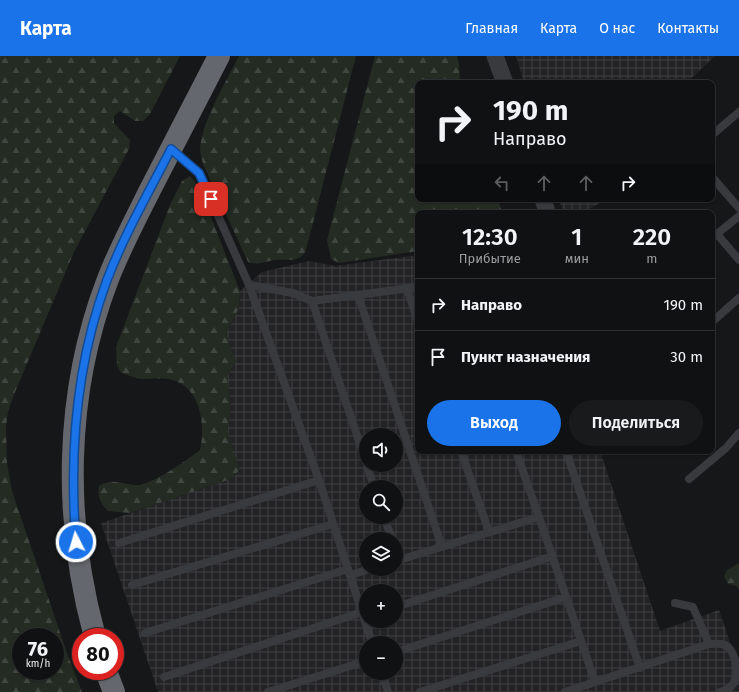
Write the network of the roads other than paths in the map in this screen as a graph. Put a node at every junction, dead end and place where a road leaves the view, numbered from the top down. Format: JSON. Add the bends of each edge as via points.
{"nodes":[{"id":1,"x":219,"y":56,"type":"edge"},
{"id":2,"x":495,"y":56,"type":"edge"},
{"id":3,"x":504,"y":80,"type":"edge"},
{"id":4,"x":739,"y":112,"type":"edge"},
{"id":5,"x":715,"y":132,"type":"edge"},
{"id":6,"x":171,"y":149,"type":"junction"},
{"id":7,"x":715,"y":181,"type":"edge"},
{"id":8,"x":739,"y":208,"type":"edge"},
{"id":9,"x":739,"y":216,"type":"edge"},
{"id":10,"x":715,"y":235,"type":"edge"},
{"id":11,"x":715,"y":237,"type":"edge"},
{"id":12,"x":739,"y":260,"type":"edge"},
{"id":13,"x":249,"y":285,"type":"junction"},
{"id":14,"x":415,"y":287,"type":"edge"},
{"id":15,"x":407,"y":288,"type":"junction"},
{"id":16,"x":358,"y":295,"type":"junction"},
{"id":17,"x":739,"y":298,"type":"edge"},
{"id":18,"x":312,"y":301,"type":"junction"},
{"id":19,"x":415,"y":313,"type":"edge"},
{"id":20,"x":715,"y":319,"type":"edge"},
{"id":21,"x":739,"y":433,"type":"edge"},
{"id":22,"x":359,"y":441,"type":"edge"},
{"id":23,"x":462,"y":454,"type":"edge"},
{"id":24,"x":517,"y":454,"type":"edge"},
{"id":25,"x":567,"y":454,"type":"edge"},
{"id":26,"x":689,"y":479,"type":"dead end"},
{"id":27,"x":319,"y":480,"type":"junction"},
{"id":28,"x":539,"y":517,"type":"junction"},
{"id":29,"x":333,"y":524,"type":"junction"},
{"id":30,"x":489,"y":532,"type":"junction"},
{"id":31,"x":119,"y":543,"type":"dead end"},
{"id":32,"x":442,"y":547,"type":"junction"},
{"id":33,"x":553,"y":556,"type":"junction"},
{"id":34,"x":403,"y":558,"type":"edge"},
{"id":35,"x":359,"y":571,"type":"edge"},
{"id":36,"x":349,"y":572,"type":"junction"},
{"id":37,"x":132,"y":585,"type":"dead end"},
{"id":38,"x":566,"y":597,"type":"junction"},
{"id":39,"x":359,"y":601,"type":"edge"},
{"id":40,"x":675,"y":603,"type":"dead end"},
{"id":41,"x":403,"y":605,"type":"edge"},
{"id":42,"x":359,"y":618,"type":"edge"},
{"id":43,"x":93,"y":628,"type":"edge"},
{"id":44,"x":145,"y":632,"type":"dead end"},
{"id":45,"x":581,"y":641,"type":"junction"},
{"id":46,"x":709,"y":644,"type":"junction"},
{"id":47,"x":403,"y":650,"type":"edge"},
{"id":48,"x":359,"y":663,"type":"edge"},
{"id":49,"x":640,"y":668,"type":"junction"},
{"id":50,"x":164,"y":677,"type":"dead end"},
{"id":51,"x":109,"y":680,"type":"edge"},
{"id":52,"x":384,"y":680,"type":"edge"},
{"id":53,"x":595,"y":682,"type":"junction"},
{"id":54,"x":114,"y":692,"type":"edge"},
{"id":55,"x":268,"y":692,"type":"edge"},
{"id":56,"x":388,"y":692,"type":"edge"},
{"id":57,"x":420,"y":692,"type":"edge"},
{"id":58,"x":566,"y":692,"type":"edge"},
{"id":59,"x":720,"y":692,"type":"edge"}],
"edges":[{"from":1,"to":6,"type":"highway"},
{"from":2,"to":3,"type":"street"},
{"from":4,"to":5,"type":"lane"},
{"from":6,"to":13,"type":"lane","via":[[199,173]]},
{"from":6,"to":43,"type":"highway","via":[[122,245],[108,280],[97,311],[80,379],[74,447],[74,518],[78,562]]},
{"from":7,"to":8,"type":"lane"},
{"from":9,"to":10,"type":"lane"},
{"from":11,"to":12,"type":"lane"},
{"from":13,"to":18,"type":"lane","via":[[293,293]]},
{"from":13,"to":27,"type":"lane"},
{"from":14,"to":15,"type":"lane"},
{"from":15,"to":16,"type":"lane"},
{"from":15,"to":19,"type":"lane"},
{"from":16,"to":18,"type":"lane"},
{"from":16,"to":32,"type":"lane"},
{"from":17,"to":20,"type":"lane"},
{"from":18,"to":22,"type":"lane"},
{"from":21,"to":26,"type":"lane","via":[[726,448]]},
{"from":23,"to":30,"type":"lane"},
{"from":24,"to":28,"type":"lane"},
{"from":25,"to":49,"type":"lane"},
{"from":27,"to":29,"type":"lane"},
{"from":27,"to":31,"type":"lane"},
{"from":28,"to":30,"type":"lane"},
{"from":28,"to":33,"type":"lane"},
{"from":29,"to":36,"type":"lane"},
{"from":29,"to":37,"type":"lane"},
{"from":30,"to":32,"type":"lane"},
{"from":32,"to":34,"type":"lane"},
{"from":33,"to":38,"type":"lane"},
{"from":33,"to":41,"type":"lane"},
{"from":35,"to":36,"type":"lane"},
{"from":36,"to":39,"type":"lane"},
{"from":36,"to":44,"type":"lane"},
{"from":38,"to":45,"type":"lane"},
{"from":38,"to":47,"type":"lane"},
{"from":40,"to":46,"type":"lane","via":[[693,608]]},
{"from":42,"to":50,"type":"lane"},
{"from":45,"to":53,"type":"lane"},
{"from":45,"to":57,"type":"lane"},
{"from":46,"to":49,"type":"lane"},
{"from":46,"to":59,"type":"lane","via":[[725,645],[730,650],[737,669],[737,678],[732,685]]},
{"from":48,"to":55,"type":"lane"},
{"from":49,"to":53,"type":"lane"},
{"from":51,"to":54,"type":"highway"},
{"from":52,"to":56,"type":"lane"},
{"from":53,"to":58,"type":"lane"}]}
